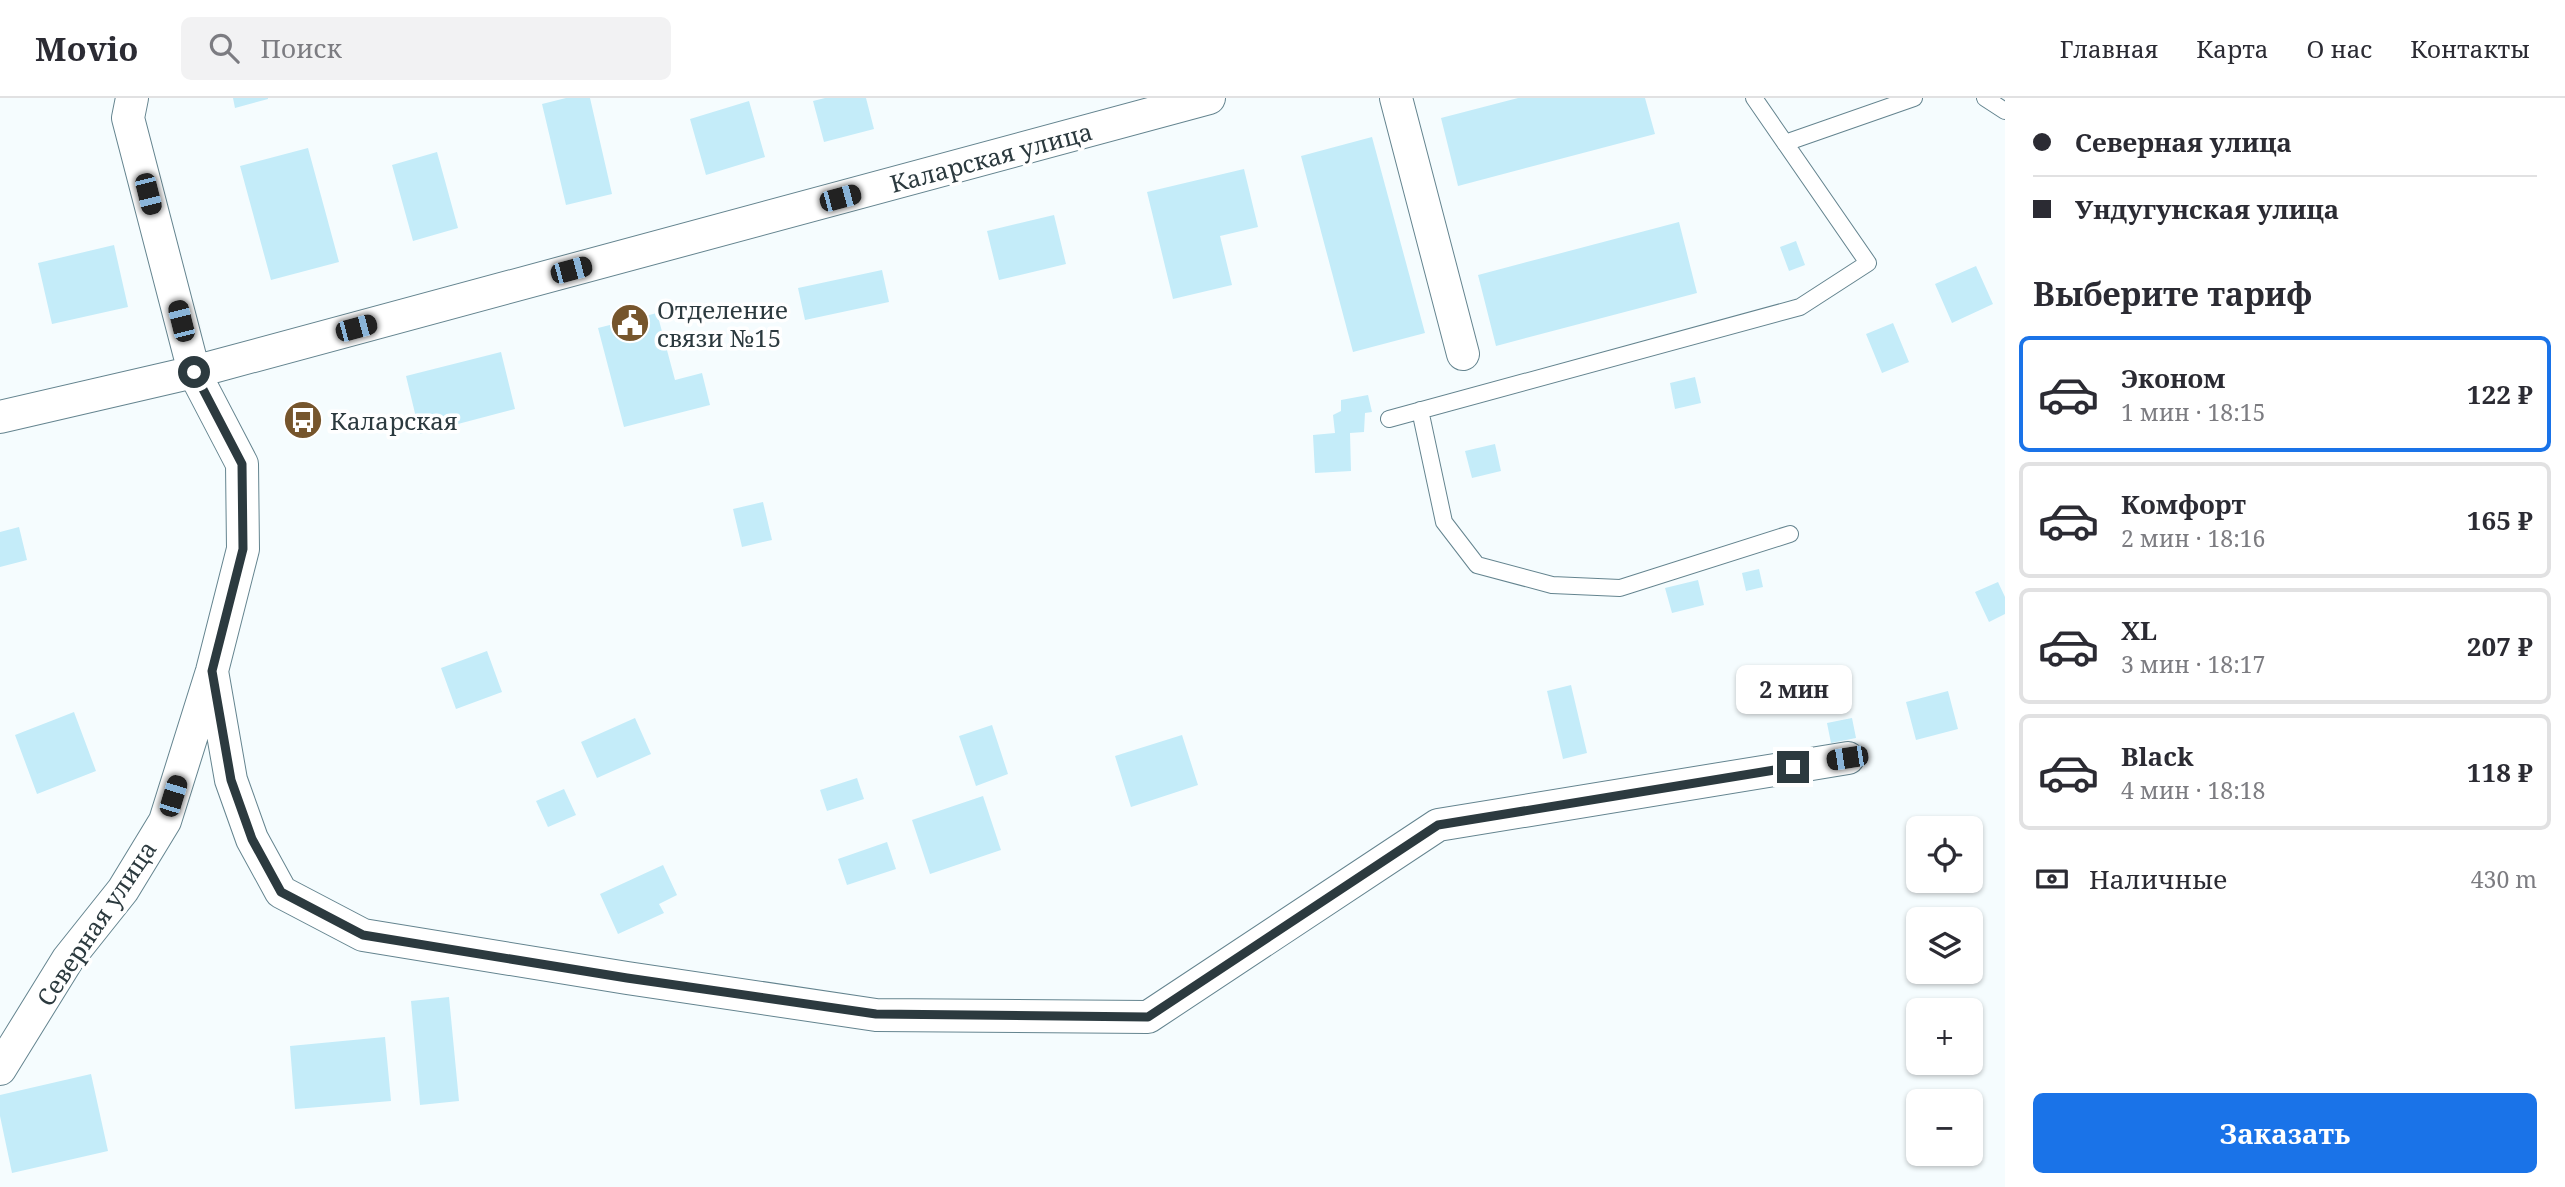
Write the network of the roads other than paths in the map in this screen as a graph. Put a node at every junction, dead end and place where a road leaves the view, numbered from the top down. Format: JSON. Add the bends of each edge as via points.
{"nodes":[{"id":1,"x":132,"y":98,"type":"edge"},
{"id":2,"x":1209,"y":98,"type":"edge"},
{"id":3,"x":1396,"y":98,"type":"edge"},
{"id":4,"x":1754,"y":98,"type":"edge"},
{"id":5,"x":1914,"y":98,"type":"edge"},
{"id":6,"x":1985,"y":98,"type":"edge"},
{"id":7,"x":2005,"y":111,"type":"edge"},
{"id":8,"x":1786,"y":143,"type":"junction"},
{"id":9,"x":1463,"y":354,"type":"dead end"},
{"id":10,"x":194,"y":372,"type":"junction"},
{"id":11,"x":1420,"y":410,"type":"junction"},
{"id":12,"x":0,"y":417,"type":"edge"},
{"id":13,"x":1389,"y":419,"type":"dead end"},
{"id":14,"x":1790,"y":534,"type":"dead end"},
{"id":15,"x":212,"y":671,"type":"junction"},
{"id":16,"x":1847,"y":758,"type":"dead end"},
{"id":17,"x":0,"y":1069,"type":"edge"}],
"edges":[{"from":1,"to":10,"type":"street","name":"Северная улица","via":[[128,118]]},
{"from":2,"to":10,"type":"street","name":"Каларская улица"},
{"from":3,"to":9,"type":"street"},
{"from":4,"to":8,"type":"lane"},
{"from":5,"to":8,"type":"lane"},
{"from":6,"to":7,"type":"lane"},
{"from":8,"to":11,"type":"lane","via":[[1868,262],[1800,307]]},
{"from":10,"to":12,"type":"street","name":"Каларская улица"},
{"from":10,"to":15,"type":"street","name":"Северная улица","via":[[242,464],[243,549]]},
{"from":11,"to":13,"type":"lane"},
{"from":11,"to":14,"type":"lane","via":[[1444,522],[1477,565],[1552,586],[1620,588]]},
{"from":15,"to":16,"type":"street","via":[[231,780],[252,839],[281,892],[363,935],[876,1014],[1148,1017],[1438,825]]},
{"from":15,"to":17,"type":"street","name":"Северная улица","via":[[165,821],[123,890],[68,959]]}]}
